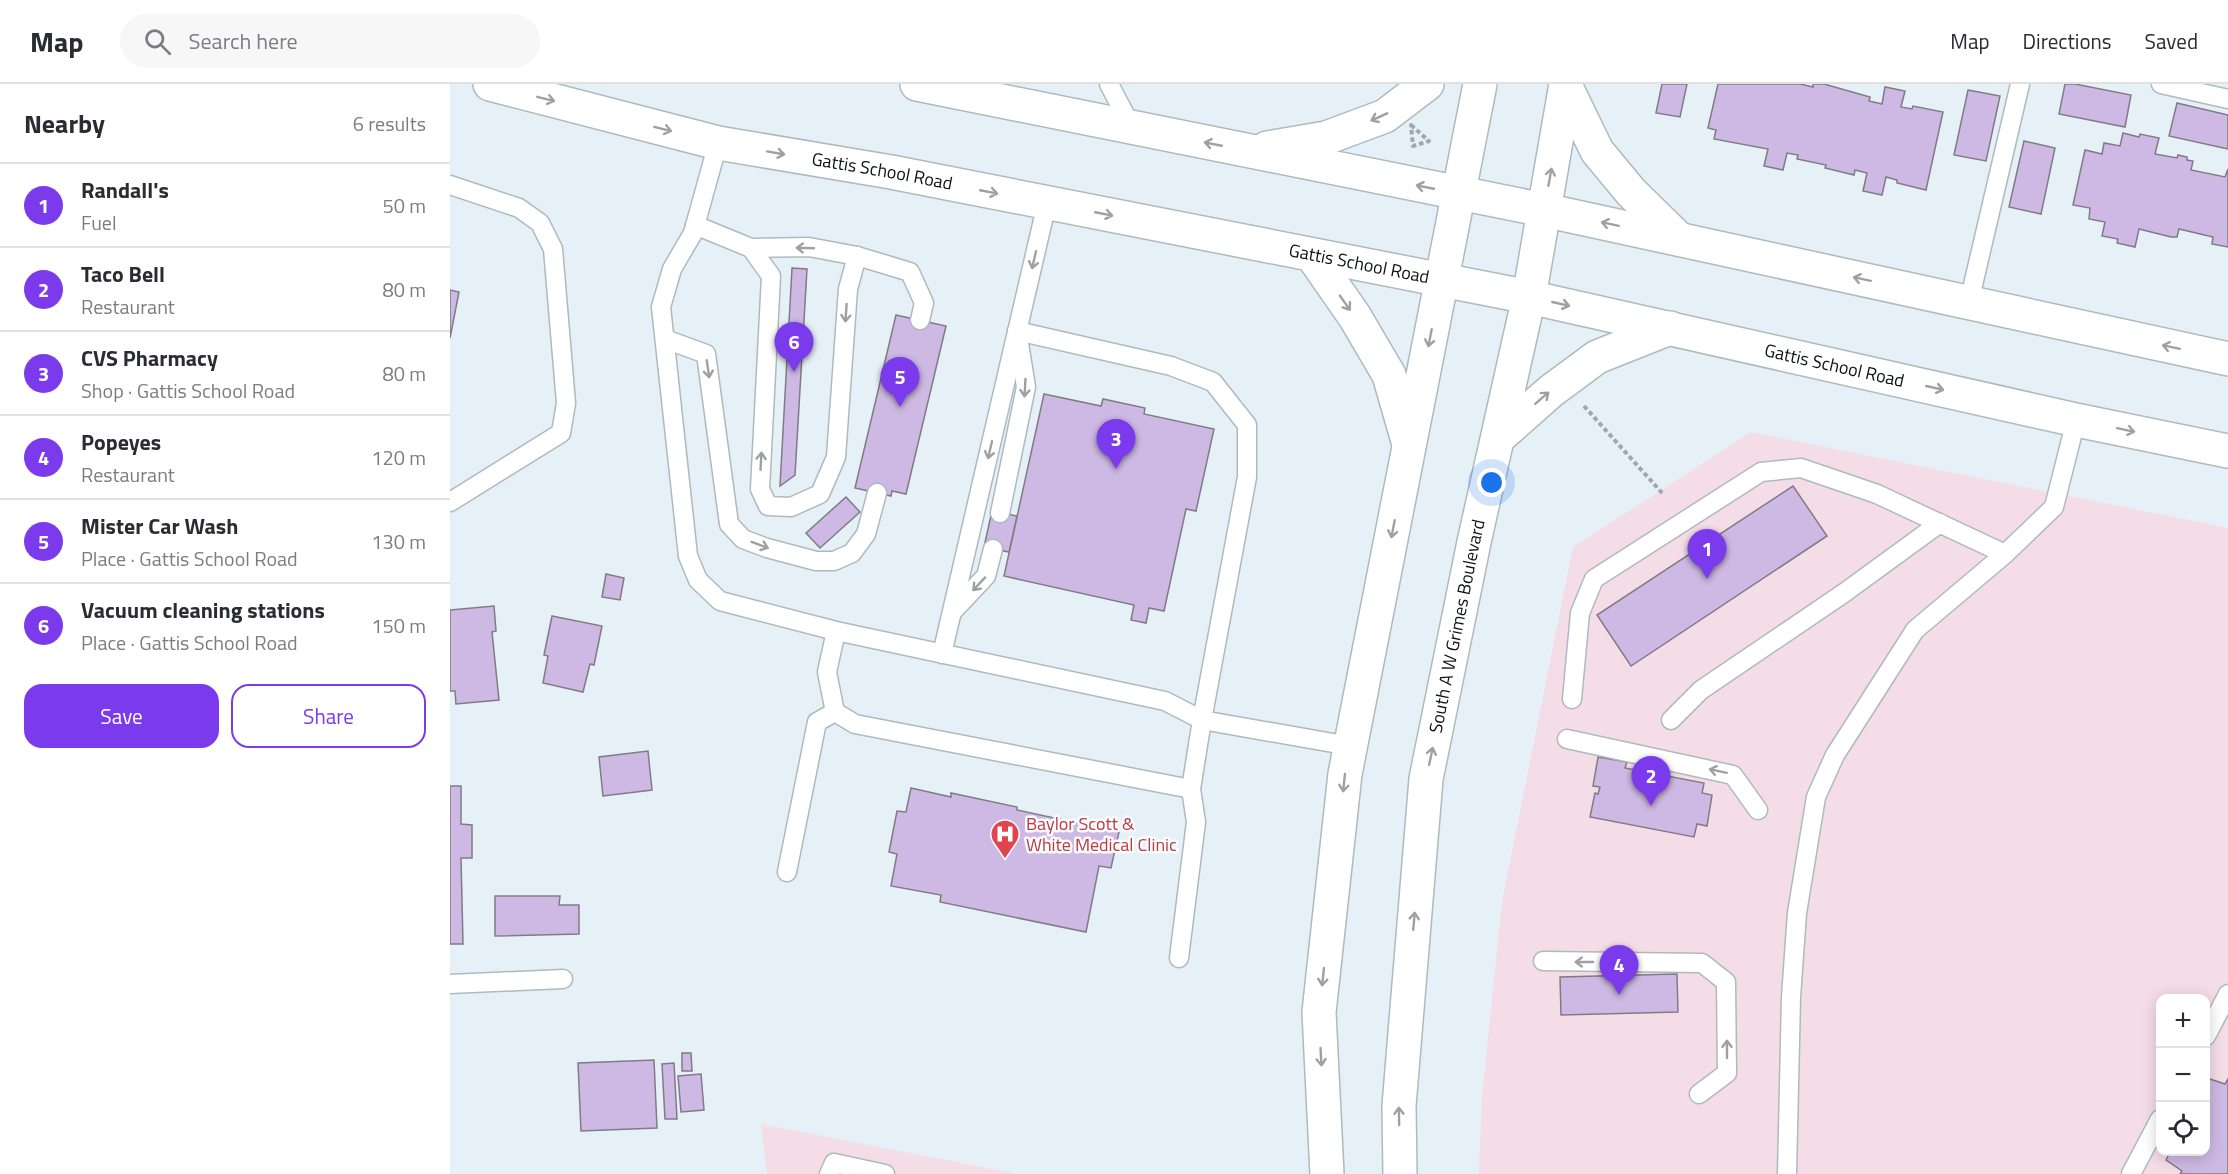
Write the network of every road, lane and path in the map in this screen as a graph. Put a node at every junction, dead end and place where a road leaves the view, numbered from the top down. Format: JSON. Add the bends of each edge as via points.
{"nodes":[{"id":1,"x":490,"y":84,"type":"edge"},
{"id":2,"x":917,"y":84,"type":"edge"},
{"id":3,"x":1109,"y":84,"type":"edge"},
{"id":4,"x":1427,"y":84,"type":"edge"},
{"id":5,"x":1479,"y":84,"type":"edge"},
{"id":6,"x":2020,"y":84,"type":"edge"},
{"id":7,"x":2161,"y":84,"type":"edge"},
{"id":8,"x":1566,"y":85,"type":"edge"},
{"id":9,"x":1013,"y":93,"type":"edge"},
{"id":10,"x":2228,"y":99,"type":"edge"},
{"id":11,"x":1131,"y":128,"type":"junction"},
{"id":12,"x":1429,"y":141,"type":"dead end"},
{"id":13,"x":718,"y":143,"type":"junction"},
{"id":14,"x":1413,"y":146,"type":"dead end"},
{"id":15,"x":1250,"y":151,"type":"junction"},
{"id":16,"x":450,"y":185,"type":"edge"},
{"id":17,"x":1459,"y":194,"type":"junction"},
{"id":18,"x":1047,"y":203,"type":"junction"},
{"id":19,"x":1544,"y":210,"type":"junction"},
{"id":20,"x":695,"y":225,"type":"junction"},
{"id":21,"x":1679,"y":239,"type":"junction"},
{"id":22,"x":751,"y":248,"type":"junction"},
{"id":23,"x":1312,"y":255,"type":"junction"},
{"id":24,"x":857,"y":256,"type":"junction"},
{"id":25,"x":1442,"y":281,"type":"junction"},
{"id":26,"x":1529,"y":297,"type":"junction"},
{"id":27,"x":1969,"y":302,"type":"junction"},
{"id":28,"x":920,"y":320,"type":"dead end"},
{"id":29,"x":1670,"y":328,"type":"junction"},
{"id":30,"x":1017,"y":331,"type":"junction"},
{"id":31,"x":665,"y":339,"type":"junction"},
{"id":32,"x":2228,"y":359,"type":"edge"},
{"id":33,"x":1580,"y":401,"type":"dead end"},
{"id":34,"x":2076,"y":420,"type":"junction"},
{"id":35,"x":1498,"y":437,"type":"junction"},
{"id":36,"x":1409,"y":445,"type":"junction"},
{"id":37,"x":2228,"y":451,"type":"edge"},
{"id":38,"x":877,"y":493,"type":"dead end"},
{"id":39,"x":1663,"y":494,"type":"dead end"},
{"id":40,"x":450,"y":502,"type":"edge"},
{"id":41,"x":1000,"y":513,"type":"dead end"},
{"id":42,"x":1940,"y":523,"type":"junction"},
{"id":43,"x":993,"y":549,"type":"dead end"},
{"id":44,"x":2005,"y":554,"type":"junction"},
{"id":45,"x":952,"y":612,"type":"junction"},
{"id":46,"x":836,"y":631,"type":"junction"},
{"id":47,"x":942,"y":654,"type":"junction"},
{"id":48,"x":1572,"y":699,"type":"dead end"},
{"id":49,"x":835,"y":712,"type":"junction"},
{"id":50,"x":1202,"y":720,"type":"junction"},
{"id":51,"x":1671,"y":720,"type":"dead end"},
{"id":52,"x":1567,"y":739,"type":"dead end"},
{"id":53,"x":1350,"y":746,"type":"junction"},
{"id":54,"x":1191,"y":789,"type":"junction"},
{"id":55,"x":1758,"y":810,"type":"dead end"},
{"id":56,"x":787,"y":872,"type":"dead end"},
{"id":57,"x":1179,"y":958,"type":"dead end"},
{"id":58,"x":1543,"y":961,"type":"dead end"},
{"id":59,"x":563,"y":979,"type":"dead end"},
{"id":60,"x":450,"y":984,"type":"edge"},
{"id":61,"x":2228,"y":994,"type":"edge"},
{"id":62,"x":2210,"y":1027,"type":"edge"},
{"id":63,"x":1699,"y":1094,"type":"dead end"},
{"id":64,"x":2156,"y":1127,"type":"edge"},
{"id":65,"x":829,"y":1174,"type":"edge"},
{"id":66,"x":885,"y":1174,"type":"edge"},
{"id":67,"x":1327,"y":1174,"type":"edge"},
{"id":68,"x":1400,"y":1174,"type":"edge"},
{"id":69,"x":1787,"y":1174,"type":"edge"},
{"id":70,"x":2131,"y":1174,"type":"edge"}],
"edges":[{"from":1,"to":13,"type":"main road","name":"Gattis School Road","one_way":true},
{"from":2,"to":9,"type":"main road"},
{"from":3,"to":11,"type":"lane"},
{"from":4,"to":15,"type":"main road","one_way":true,"via":[[1385,116],[1326,138]]},
{"from":5,"to":17,"type":"main road"},
{"from":6,"to":27,"type":"lane"},
{"from":7,"to":10,"type":"lane"},
{"from":19,"to":8,"type":"main road","name":"South A W Grimes Boulevard","one_way":true},
{"from":8,"to":21,"type":"main road","via":[[1597,151],[1631,192]]},
{"from":9,"to":11,"type":"main road"},
{"from":15,"to":11,"type":"main road","one_way":true},
{"from":12,"to":14,"type":"path"},
{"from":13,"to":18,"type":"main road","name":"Gattis School Road","one_way":true},
{"from":13,"to":20,"type":"lane"},
{"from":17,"to":15,"type":"main road","one_way":true},
{"from":16,"to":40,"type":"lane","via":[[519,208],[540,223],[553,249],[566,403],[561,433]]},
{"from":17,"to":19,"type":"main road"},
{"from":17,"to":25,"type":"main road"},
{"from":18,"to":23,"type":"main road","name":"Gattis School Road","one_way":true},
{"from":18,"to":30,"type":"lane","one_way":true},
{"from":21,"to":19,"type":"main road","one_way":true},
{"from":19,"to":26,"type":"main road","name":"South A W Grimes Boulevard"},
{"from":20,"to":22,"type":"lane"},
{"from":20,"to":31,"type":"lane","via":[[672,269],[661,308]]},
{"from":27,"to":21,"type":"main road","one_way":true},
{"from":24,"to":22,"type":"lane","one_way":true,"via":[[809,247]]},
{"from":24,"to":22,"type":"lane","one_way":true,"via":[[848,289],[836,457],[820,494],[792,507],[768,506],[760,489],[771,276]]},
{"from":23,"to":25,"type":"main road","name":"Gattis School Road"},
{"from":23,"to":36,"type":"main road","one_way":true,"via":[[1389,375]]},
{"from":24,"to":28,"type":"lane","via":[[910,272],[924,303]]},
{"from":25,"to":26,"type":"main road","name":"Gattis School Road"},
{"from":25,"to":36,"type":"main road","one_way":true},
{"from":26,"to":29,"type":"main road","name":"Gattis School Road","one_way":true},
{"from":26,"to":35,"type":"main road","name":"South A W Grimes Boulevard"},
{"from":32,"to":27,"type":"main road","one_way":true},
{"from":29,"to":34,"type":"main road","name":"Gattis School Road","one_way":true},
{"from":35,"to":29,"type":"main road","one_way":true,"via":[[1597,357]]},
{"from":30,"to":41,"type":"lane","one_way":true,"via":[[1026,387]]},
{"from":30,"to":45,"type":"lane","one_way":true},
{"from":30,"to":50,"type":"lane","via":[[1171,366],[1213,382],[1247,425],[1247,477]]},
{"from":31,"to":38,"type":"lane","one_way":true,"via":[[705,354],[729,524],[743,539],[816,561],[834,561],[852,553],[866,534]]},
{"from":31,"to":46,"type":"lane","via":[[688,556],[698,580],[720,601]]},
{"from":33,"to":39,"type":"path"},
{"from":34,"to":37,"type":"main road","name":"Gattis School Road","one_way":true},
{"from":34,"to":44,"type":"lane","via":[[2054,507]]},
{"from":68,"to":35,"type":"main road","name":"South A W Grimes Boulevard","one_way":true,"via":[[1399,1106],[1426,779]]},
{"from":36,"to":53,"type":"main road","one_way":true},
{"from":42,"to":44,"type":"lane"},
{"from":42,"to":48,"type":"lane","via":[[1877,494],[1801,468],[1761,472],[1594,579],[1580,613]]},
{"from":42,"to":51,"type":"lane","via":[[1701,690]]},
{"from":43,"to":45,"type":"lane","one_way":true,"via":[[986,576]]},
{"from":44,"to":69,"type":"lane","via":[[1914,630],[1835,755],[1816,797],[1797,912],[1790,1007]]},
{"from":45,"to":47,"type":"lane"},
{"from":46,"to":47,"type":"lane"},
{"from":46,"to":49,"type":"lane","via":[[827,672]]},
{"from":47,"to":50,"type":"lane","via":[[1165,701]]},
{"from":49,"to":54,"type":"lane","via":[[855,724]]},
{"from":49,"to":56,"type":"lane","via":[[817,722]]},
{"from":50,"to":53,"type":"lane"},
{"from":50,"to":54,"type":"lane"},
{"from":55,"to":52,"type":"lane","one_way":true,"via":[[1733,775]]},
{"from":53,"to":67,"type":"main road","one_way":true,"via":[[1319,1012]]},
{"from":54,"to":57,"type":"lane","via":[[1196,822]]},
{"from":63,"to":58,"type":"lane","one_way":true,"via":[[1727,1072],[1726,982],[1702,963]]},
{"from":59,"to":60,"type":"lane"},
{"from":61,"to":62,"type":"lane"},
{"from":64,"to":70,"type":"lane"},
{"from":65,"to":66,"type":"lane","via":[[834,1163]]}]}
